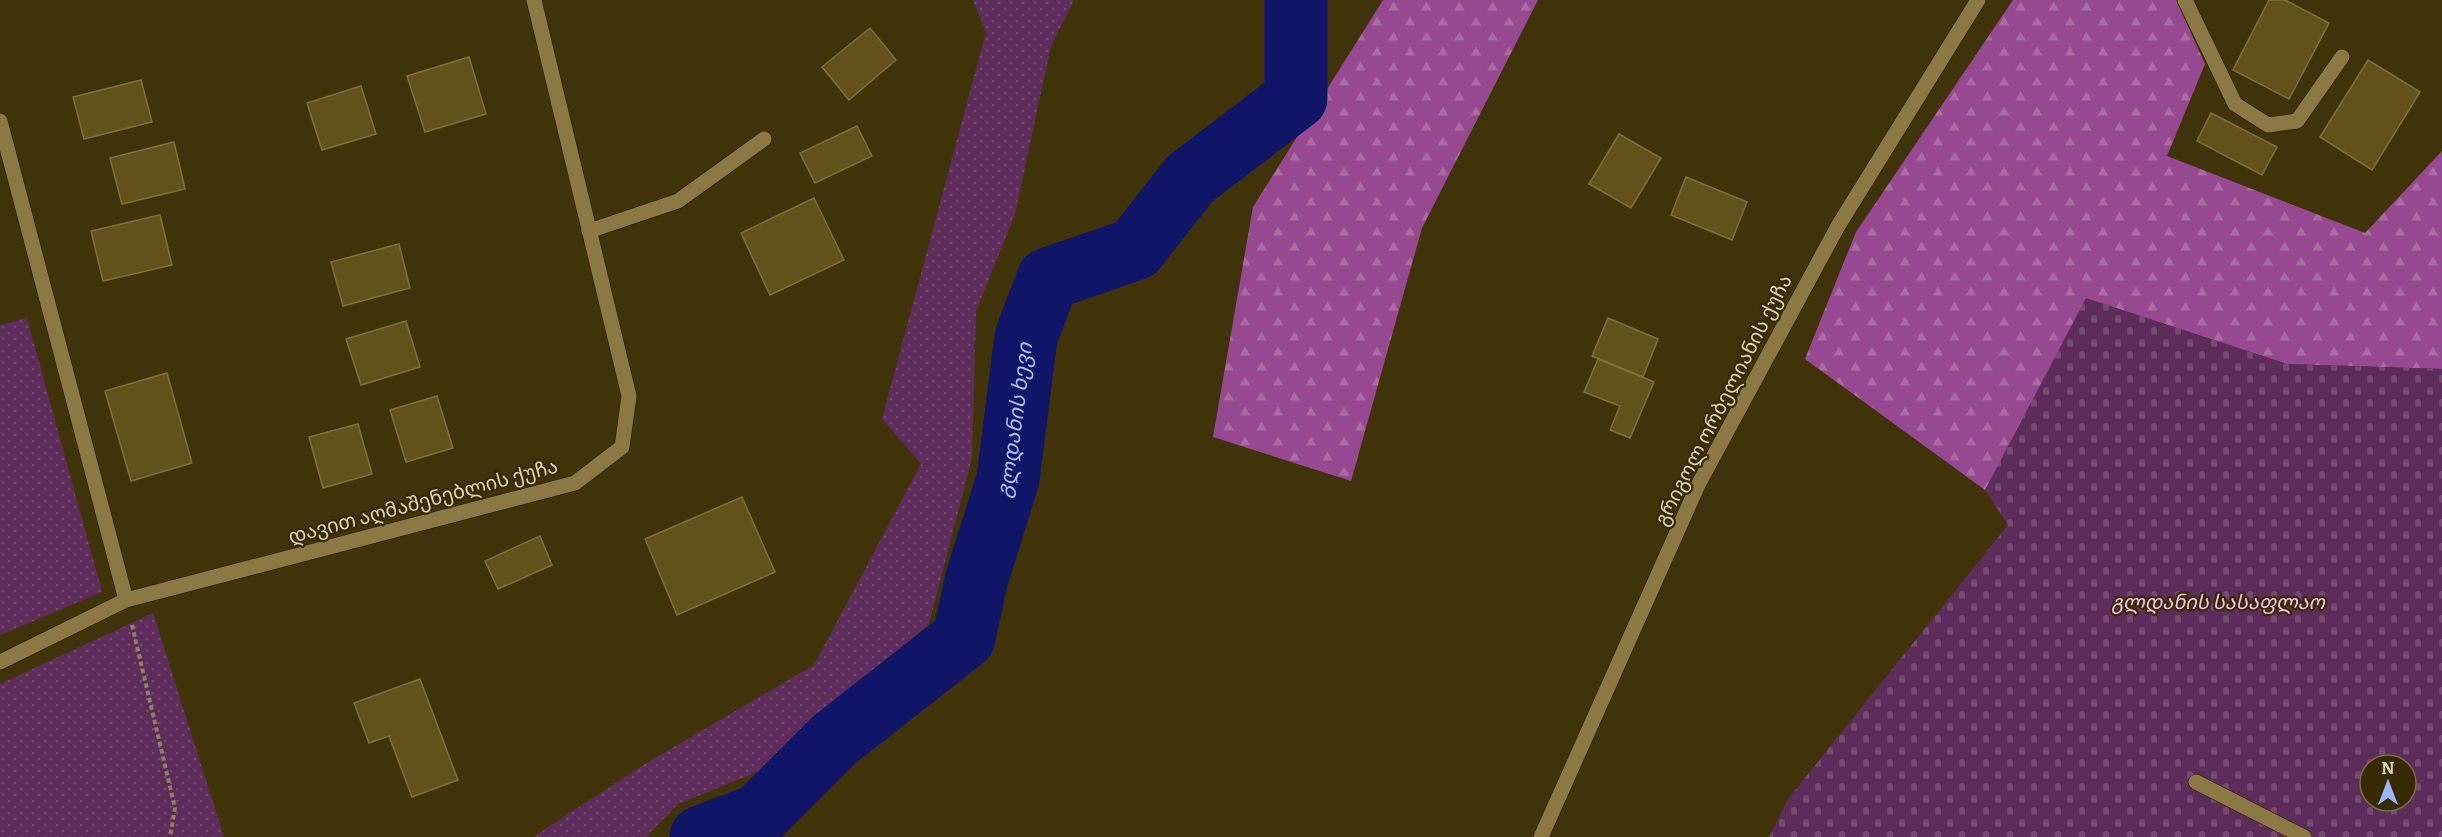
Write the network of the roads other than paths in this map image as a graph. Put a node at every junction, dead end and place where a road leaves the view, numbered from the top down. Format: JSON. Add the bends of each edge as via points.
{"nodes":[{"id":1,"x":534,"y":0,"type":"edge"},
{"id":2,"x":1978,"y":0,"type":"edge"},
{"id":3,"x":2185,"y":0,"type":"edge"},
{"id":4,"x":2342,"y":57,"type":"dead end"},
{"id":5,"x":0,"y":121,"type":"edge"},
{"id":6,"x":764,"y":139,"type":"dead end"},
{"id":7,"x":589,"y":231,"type":"junction"},
{"id":8,"x":126,"y":600,"type":"junction"},
{"id":9,"x":0,"y":662,"type":"edge"},
{"id":10,"x":2196,"y":782,"type":"dead end"},
{"id":11,"x":1541,"y":837,"type":"edge"},
{"id":12,"x":2304,"y":837,"type":"edge"}],
"edges":[{"from":1,"to":7,"type":"street","name":"დავით აღმაშენებლის ქუჩა"},
{"from":2,"to":11,"type":"street","name":"გრიგოლ ორბელიანის ქუჩა","via":[[1838,226],[1698,485]]},
{"from":3,"to":4,"type":"street","via":[[2235,104],[2268,125],[2297,121]]},
{"from":5,"to":8,"type":"street"},
{"from":6,"to":7,"type":"street","via":[[678,201]]},
{"from":7,"to":8,"type":"street","name":"დავით აღმაშენებლის ქუჩა","via":[[629,396],[622,447],[575,483]]},
{"from":8,"to":9,"type":"street","name":"დავით აღმაშენებლის ქუჩა"},
{"from":10,"to":12,"type":"street"}]}
